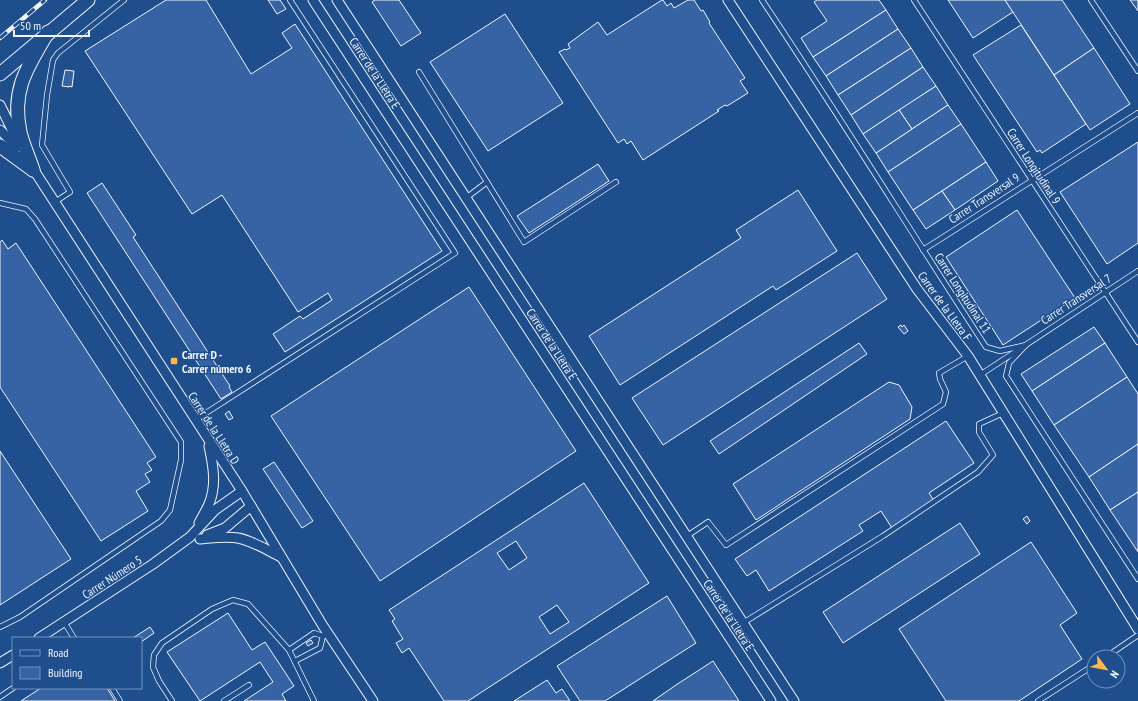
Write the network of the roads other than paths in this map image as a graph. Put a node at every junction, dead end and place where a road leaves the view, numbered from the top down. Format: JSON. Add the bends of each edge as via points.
{"nodes":[{"id":1,"x":88,"y":0,"type":"edge"},
{"id":2,"x":124,"y":0,"type":"edge"},
{"id":3,"x":290,"y":0,"type":"edge"},
{"id":4,"x":313,"y":0,"type":"edge"},
{"id":5,"x":337,"y":0,"type":"edge"},
{"id":6,"x":728,"y":0,"type":"edge"},
{"id":7,"x":762,"y":0,"type":"edge"},
{"id":8,"x":914,"y":0,"type":"edge"},
{"id":9,"x":1091,"y":0,"type":"edge"},
{"id":10,"x":48,"y":32,"type":"junction"},
{"id":11,"x":1138,"y":71,"type":"edge"},
{"id":12,"x":419,"y":72,"type":"dead end"},
{"id":13,"x":0,"y":74,"type":"edge"},
{"id":14,"x":0,"y":105,"type":"edge"},
{"id":15,"x":1138,"y":113,"type":"edge"},
{"id":16,"x":0,"y":130,"type":"edge"},
{"id":17,"x":0,"y":146,"type":"edge"},
{"id":18,"x":33,"y":170,"type":"junction"},
{"id":19,"x":1032,"y":180,"type":"junction"},
{"id":20,"x":487,"y":182,"type":"junction"},
{"id":21,"x":616,"y":182,"type":"dead end"},
{"id":22,"x":466,"y":198,"type":"junction"},
{"id":23,"x":0,"y":202,"type":"edge"},
{"id":24,"x":54,"y":202,"type":"junction"},
{"id":25,"x":923,"y":250,"type":"junction"},
{"id":26,"x":1138,"y":271,"type":"edge"},
{"id":27,"x":1105,"y":292,"type":"junction"},
{"id":28,"x":1138,"y":342,"type":"edge"},
{"id":29,"x":1026,"y":345,"type":"junction"},
{"id":30,"x":968,"y":356,"type":"junction"},
{"id":31,"x":980,"y":375,"type":"junction"},
{"id":32,"x":1003,"y":413,"type":"junction"},
{"id":33,"x":195,"y":420,"type":"junction"},
{"id":34,"x":208,"y":440,"type":"junction"},
{"id":35,"x":242,"y":491,"type":"junction"},
{"id":36,"x":251,"y":506,"type":"junction"},
{"id":37,"x":198,"y":535,"type":"junction"},
{"id":38,"x":687,"y":536,"type":"junction"},
{"id":39,"x":282,"y":558,"type":"junction"},
{"id":40,"x":1138,"y":579,"type":"edge"},
{"id":41,"x":64,"y":622,"type":"junction"},
{"id":42,"x":743,"y":623,"type":"junction"},
{"id":43,"x":0,"y":627,"type":"edge"},
{"id":44,"x":1138,"y":629,"type":"edge"},
{"id":45,"x":325,"y":635,"type":"junction"},
{"id":46,"x":1138,"y":635,"type":"edge"},
{"id":47,"x":41,"y":637,"type":"edge"},
{"id":48,"x":73,"y":637,"type":"edge"},
{"id":49,"x":1118,"y":649,"type":"edge"},
{"id":50,"x":288,"y":650,"type":"junction"},
{"id":51,"x":12,"y":656,"type":"edge"},
{"id":52,"x":295,"y":661,"type":"junction"},
{"id":53,"x":0,"y":663,"type":"edge"},
{"id":54,"x":1086,"y":670,"type":"edge"},
{"id":55,"x":249,"y":685,"type":"dead end"},
{"id":56,"x":12,"y":689,"type":"edge"},
{"id":57,"x":113,"y":689,"type":"edge"},
{"id":58,"x":0,"y":697,"type":"edge"},
{"id":59,"x":120,"y":701,"type":"edge"},
{"id":60,"x":172,"y":701,"type":"edge"},
{"id":61,"x":224,"y":701,"type":"edge"},
{"id":62,"x":314,"y":701,"type":"edge"},
{"id":63,"x":373,"y":701,"type":"edge"},
{"id":64,"x":771,"y":701,"type":"edge"},
{"id":65,"x":794,"y":701,"type":"edge"},
{"id":66,"x":1038,"y":701,"type":"edge"}],
"edges":[{"from":1,"to":10,"type":"main road"},
{"from":2,"to":24,"type":"lane","via":[[58,53],[53,60],[42,145],[70,192]]},
{"from":3,"to":33,"type":"lane","via":[[455,253]]},
{"from":4,"to":64,"type":"street","name":"Carrer de la Lletra E"},
{"from":5,"to":22,"type":"street","name":"Carrer de la Lletra E"},
{"from":6,"to":30,"type":"street","name":"Carrer de la Lletra F","via":[[917,289]]},
{"from":7,"to":25,"type":"lane","name":"Carrer Longitudinal 11"},
{"from":8,"to":19,"type":"lane","name":"Carrer Longitudinal 9"},
{"from":9,"to":11,"type":"lane"},
{"from":10,"to":13,"type":"main road"},
{"from":10,"to":18,"type":"main road","via":[[27,68],[20,84],[18,99],[20,132]]},
{"from":12,"to":20,"type":"lane"},
{"from":14,"to":18,"type":"street"},
{"from":15,"to":19,"type":"lane","name":"Carrer Transversal 9"},
{"from":16,"to":18,"type":"street"},
{"from":17,"to":18,"type":"main road"},
{"from":18,"to":24,"type":"street","name":"Carrer de la Lletra D"},
{"from":19,"to":25,"type":"lane","name":"Carrer Transversal 9"},
{"from":19,"to":27,"type":"lane","name":"Carrer Longitudinal 9"},
{"from":20,"to":21,"type":"lane","via":[[524,242]]},
{"from":20,"to":22,"type":"lane"},
{"from":22,"to":38,"type":"street","name":"Carrer de la Lletra E"},
{"from":23,"to":43,"type":"lane","via":[[26,209],[36,219],[181,442],[181,460],[170,510],[162,521],[20,617]]},
{"from":24,"to":33,"type":"street","name":"Carrer de la Lletra D"},
{"from":25,"to":29,"type":"lane","name":"Carrer Longitudinal 11","via":[[986,347],[1000,351]]},
{"from":26,"to":27,"type":"lane","name":"Carrer Transversal 7"},
{"from":27,"to":28,"type":"lane","name":"Carrer Longitudinal 9"},
{"from":27,"to":29,"type":"lane","name":"Carrer Transversal 7"},
{"from":29,"to":31,"type":"lane"},
{"from":29,"to":40,"type":"lane","via":[[1009,363],[1006,376]]},
{"from":30,"to":31,"type":"street","name":"Carrer de la Lletra F"},
{"from":30,"to":38,"type":"lane","via":[[939,373],[946,392],[943,404],[726,545],[708,522]]},
{"from":31,"to":32,"type":"street","name":"Carrer de la Lletra F"},
{"from":32,"to":42,"type":"lane","via":[[979,424],[979,432],[993,455],[978,472],[883,536]]},
{"from":32,"to":44,"type":"street","name":"Carrer de la Lletra F"},
{"from":33,"to":34,"type":"street","name":"Carrer de la Lletra D"},
{"from":34,"to":35,"type":"street","name":"Carrer de la Lletra D"},
{"from":34,"to":37,"type":"street","via":[[213,468],[213,487]]},
{"from":35,"to":36,"type":"street","name":"Carrer de la Lletra D"},
{"from":35,"to":37,"type":"street","via":[[215,510]]},
{"from":36,"to":37,"type":"street","via":[[225,528]]},
{"from":36,"to":39,"type":"street","name":"Carrer de la Lletra D"},
{"from":37,"to":39,"type":"street","via":[[239,538]]},
{"from":37,"to":41,"type":"street","name":"Carrer Número 5"},
{"from":38,"to":42,"type":"street","name":"Carrer de la Lletra E"},
{"from":39,"to":45,"type":"street","name":"Carrer de la Lletra D"},
{"from":41,"to":47,"type":"street","name":"Carrer Número 5"},
{"from":41,"to":48,"type":"lane"},
{"from":42,"to":65,"type":"street","name":"Carrer de la Lletra E"},
{"from":45,"to":50,"type":"lane","via":[[314,633]]},
{"from":45,"to":52,"type":"lane","via":[[320,648]]},
{"from":45,"to":63,"type":"street","name":"Carrer de la Lletra D"},
{"from":46,"to":49,"type":"lane"},
{"from":50,"to":52,"type":"lane"},
{"from":50,"to":60,"type":"lane","via":[[248,604],[234,600],[212,609],[162,643],[154,655],[153,667]]},
{"from":51,"to":53,"type":"street"},
{"from":52,"to":62,"type":"lane"},
{"from":54,"to":66,"type":"lane"},
{"from":55,"to":61,"type":"lane"},
{"from":56,"to":58,"type":"lane"},
{"from":57,"to":59,"type":"lane"}]}
